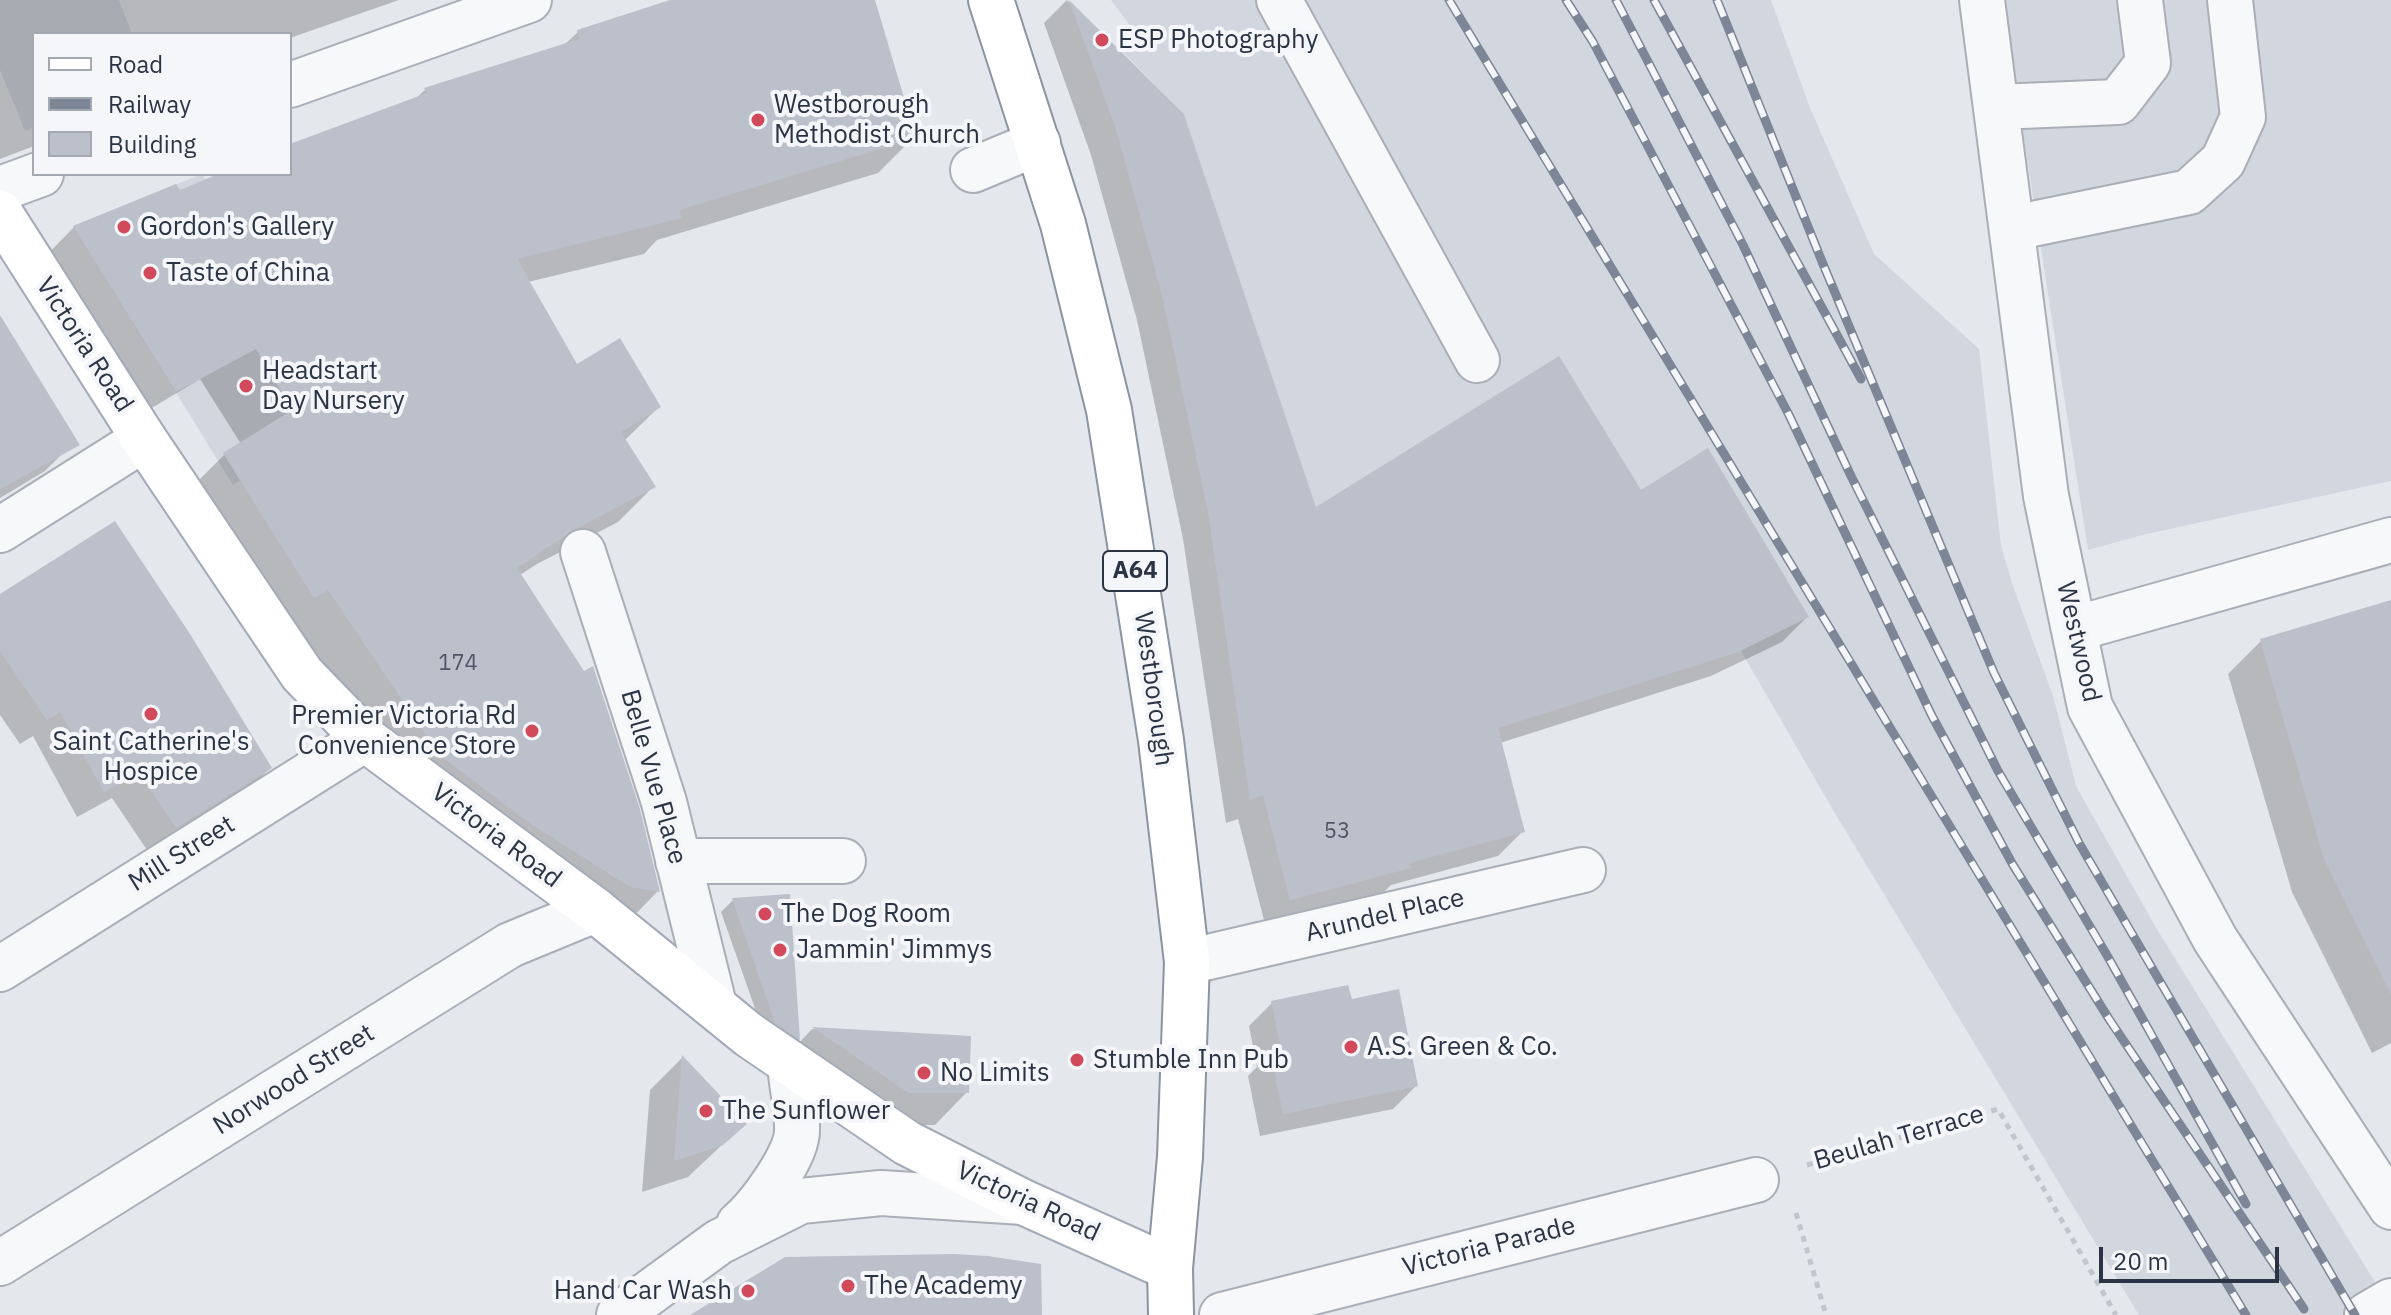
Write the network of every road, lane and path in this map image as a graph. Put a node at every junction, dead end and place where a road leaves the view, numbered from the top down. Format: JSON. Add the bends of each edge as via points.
{"nodes":[{"id":1,"x":529,"y":0,"type":"edge"},
{"id":2,"x":991,"y":0,"type":"edge"},
{"id":3,"x":1279,"y":0,"type":"edge"},
{"id":4,"x":1982,"y":0,"type":"edge"},
{"id":5,"x":2140,"y":0,"type":"edge"},
{"id":6,"x":2230,"y":0,"type":"edge"},
{"id":7,"x":292,"y":84,"type":"edge"},
{"id":8,"x":1997,"y":107,"type":"junction"},
{"id":9,"x":1038,"y":143,"type":"junction"},
{"id":10,"x":973,"y":170,"type":"dead end"},
{"id":11,"x":36,"y":176,"type":"edge"},
{"id":12,"x":0,"y":189,"type":"edge"},
{"id":13,"x":0,"y":213,"type":"edge"},
{"id":14,"x":2013,"y":228,"type":"junction"},
{"id":15,"x":1477,"y":360,"type":"dead end"},
{"id":16,"x":144,"y":439,"type":"junction"},
{"id":17,"x":0,"y":530,"type":"edge"},
{"id":18,"x":2391,"y":540,"type":"edge"},
{"id":19,"x":583,"y":552,"type":"dead end"},
{"id":20,"x":2074,"y":629,"type":"junction"},
{"id":21,"x":365,"y":739,"type":"junction"},
{"id":22,"x":678,"y":861,"type":"junction"},
{"id":23,"x":843,"y":861,"type":"dead end"},
{"id":24,"x":1583,"y":870,"type":"dead end"},
{"id":25,"x":595,"y":910,"type":"junction"},
{"id":26,"x":1187,"y":962,"type":"junction"},
{"id":27,"x":0,"y":969,"type":"edge"},
{"id":28,"x":714,"y":1005,"type":"junction"},
{"id":29,"x":790,"y":1063,"type":"junction"},
{"id":30,"x":1756,"y":1180,"type":"junction"},
{"id":31,"x":1023,"y":1202,"type":"junction"},
{"id":32,"x":2391,"y":1207,"type":"edge"},
{"id":33,"x":719,"y":1242,"type":"junction"},
{"id":34,"x":0,"y":1263,"type":"edge"},
{"id":35,"x":1170,"y":1268,"type":"junction"},
{"id":36,"x":619,"y":1315,"type":"edge"},
{"id":37,"x":1171,"y":1315,"type":"edge"},
{"id":38,"x":1222,"y":1315,"type":"edge"},
{"id":39,"x":1826,"y":1315,"type":"edge"},
{"id":40,"x":2116,"y":1315,"type":"edge"}],
"edges":[{"from":1,"to":7,"type":"street"},
{"from":2,"to":9,"type":"main road","name":"Westborough","number":"A64"},
{"from":3,"to":15,"type":"street"},
{"from":4,"to":8,"type":"street","name":"Westwood"},
{"from":5,"to":8,"type":"street","via":[[2148,63],[2118,102]]},
{"from":6,"to":14,"type":"street","via":[[2243,117],[2223,161],[2189,192]]},
{"from":8,"to":14,"type":"street","name":"Westwood"},
{"from":9,"to":10,"type":"street"},
{"from":9,"to":26,"type":"main road","name":"Westborough","number":"A64","via":[[1109,410],[1161,740]]},
{"from":11,"to":12,"type":"street"},
{"from":13,"to":16,"type":"main road","name":"Victoria Road"},
{"from":14,"to":20,"type":"street","name":"Westwood","via":[[2046,496]]},
{"from":16,"to":17,"type":"street"},
{"from":16,"to":21,"type":"main road","name":"Victoria Road","via":[[302,674]]},
{"from":18,"to":20,"type":"street"},
{"from":19,"to":22,"type":"street","name":"Belle Vue Place"},
{"from":20,"to":32,"type":"street","name":"Westwood","via":[[2090,707],[2215,939]]},
{"from":21,"to":25,"type":"main road","name":"Victoria Road"},
{"from":21,"to":27,"type":"street","name":"Mill Street"},
{"from":22,"to":23,"type":"street"},
{"from":22,"to":28,"type":"street","name":"Belle Vue Place"},
{"from":24,"to":26,"type":"street","name":"Arundel Place"},
{"from":25,"to":28,"type":"main road","name":"Victoria Road"},
{"from":25,"to":34,"type":"street","name":"Norwood Street","via":[[510,945]]},
{"from":26,"to":35,"type":"main road","name":"Westborough","number":"A64"},
{"from":28,"to":29,"type":"main road","name":"Victoria Road"},
{"from":29,"to":31,"type":"main road","name":"Victoria Road","via":[[907,1143]]},
{"from":29,"to":33,"type":"street","via":[[798,1134],[756,1210]]},
{"from":30,"to":38,"type":"street","name":"Victoria Parade"},
{"from":30,"to":39,"type":"path","via":[[1798,1215]]},
{"from":30,"to":40,"type":"path","name":"Beulah Terrace","via":[[1998,1109]]},
{"from":31,"to":33,"type":"street","via":[[881,1193],[801,1201]]},
{"from":31,"to":35,"type":"main road","name":"Victoria Road"},
{"from":33,"to":36,"type":"street"},
{"from":35,"to":37,"type":"main road","number":"A64"}]}
